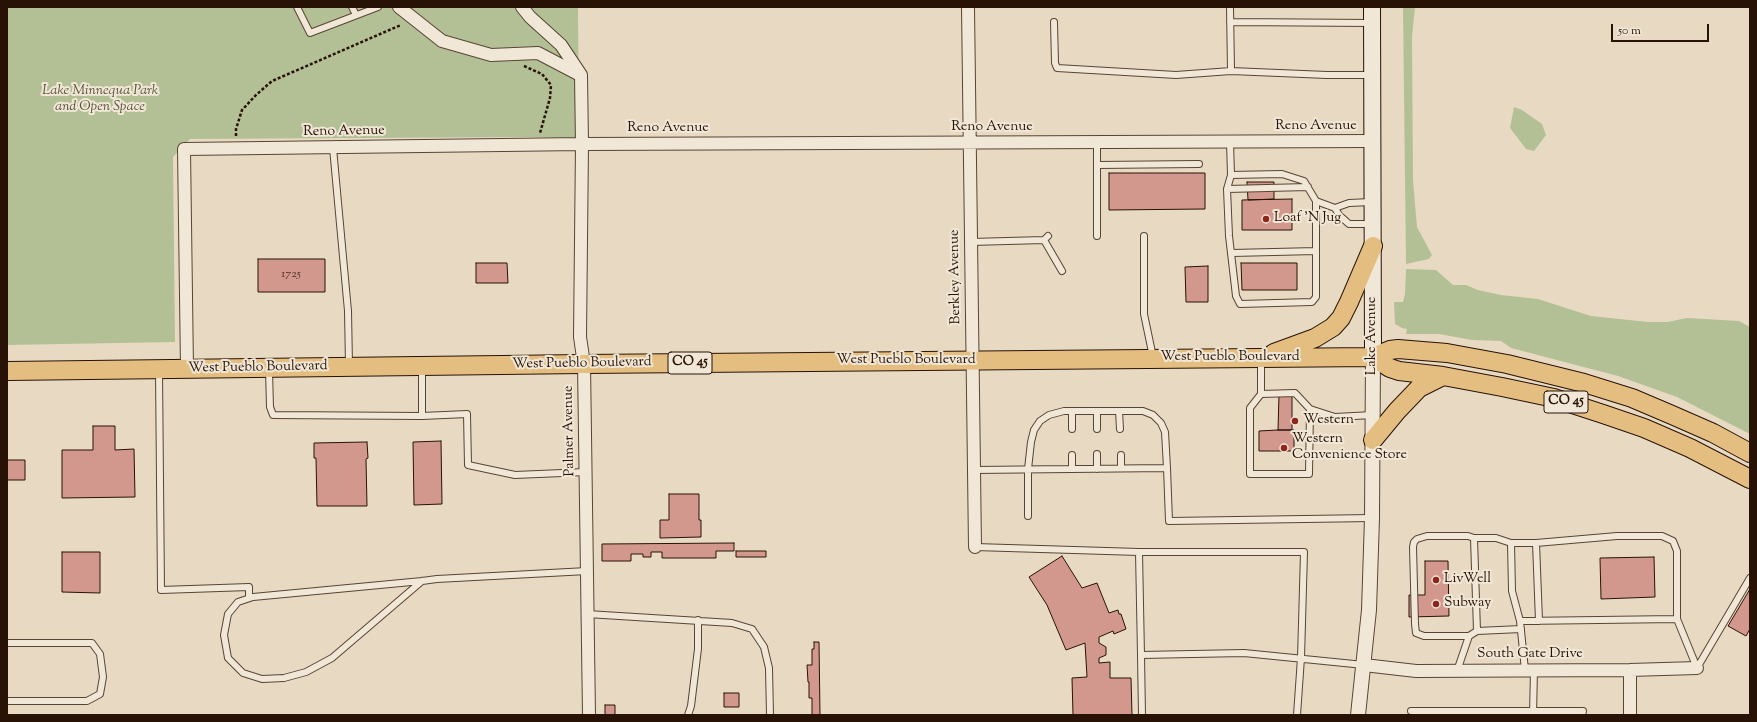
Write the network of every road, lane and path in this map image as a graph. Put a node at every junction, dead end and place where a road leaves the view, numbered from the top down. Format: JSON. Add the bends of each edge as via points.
{"nodes":[{"id":1,"x":297,"y":7,"type":"edge"},
{"id":2,"x":352,"y":7,"type":"edge"},
{"id":3,"x":378,"y":7,"type":"edge"},
{"id":4,"x":399,"y":7,"type":"edge"},
{"id":5,"x":522,"y":7,"type":"edge"},
{"id":6,"x":968,"y":7,"type":"edge"},
{"id":7,"x":1230,"y":7,"type":"edge"},
{"id":8,"x":1372,"y":7,"type":"edge"},
{"id":9,"x":356,"y":15,"type":"junction"},
{"id":10,"x":1054,"y":22,"type":"dead end"},
{"id":11,"x":1230,"y":22,"type":"junction"},
{"id":12,"x":1372,"y":23,"type":"junction"},
{"id":13,"x":401,"y":25,"type":"dead end"},
{"id":14,"x":1231,"y":71,"type":"junction"},
{"id":15,"x":581,"y":75,"type":"junction"},
{"id":16,"x":1372,"y":75,"type":"junction"},
{"id":17,"x":1096,"y":142,"type":"junction"},
{"id":18,"x":1230,"y":142,"type":"junction"},
{"id":19,"x":1372,"y":142,"type":"junction"},
{"id":20,"x":970,"y":143,"type":"junction"},
{"id":21,"x":582,"y":144,"type":"junction"},
{"id":22,"x":333,"y":148,"type":"junction"},
{"id":23,"x":236,"y":149,"type":"junction"},
{"id":24,"x":1199,"y":164,"type":"dead end"},
{"id":25,"x":1097,"y":165,"type":"junction"},
{"id":26,"x":1231,"y":175,"type":"junction"},
{"id":27,"x":1308,"y":187,"type":"junction"},
{"id":28,"x":1227,"y":189,"type":"junction"},
{"id":29,"x":1316,"y":201,"type":"junction"},
{"id":30,"x":1373,"y":202,"type":"junction"},
{"id":31,"x":1335,"y":208,"type":"junction"},
{"id":32,"x":1373,"y":224,"type":"junction"},
{"id":33,"x":1097,"y":236,"type":"dead end"},
{"id":34,"x":1144,"y":236,"type":"dead end"},
{"id":35,"x":971,"y":242,"type":"junction"},
{"id":36,"x":1373,"y":246,"type":"junction"},
{"id":37,"x":1316,"y":251,"type":"junction"},
{"id":38,"x":1232,"y":253,"type":"junction"},
{"id":39,"x":1062,"y":271,"type":"dead end"},
{"id":40,"x":1261,"y":357,"type":"junction"},
{"id":41,"x":1373,"y":357,"type":"junction"},
{"id":42,"x":1153,"y":359,"type":"junction"},
{"id":43,"x":972,"y":361,"type":"junction"},
{"id":44,"x":584,"y":364,"type":"junction"},
{"id":45,"x":422,"y":366,"type":"junction"},
{"id":46,"x":349,"y":367,"type":"junction"},
{"id":47,"x":269,"y":368,"type":"junction"},
{"id":48,"x":160,"y":369,"type":"junction"},
{"id":49,"x":187,"y":369,"type":"junction"},
{"id":50,"x":7,"y":371,"type":"edge"},
{"id":51,"x":1443,"y":376,"type":"junction"},
{"id":52,"x":1261,"y":394,"type":"junction"},
{"id":53,"x":1310,"y":409,"type":"junction"},
{"id":54,"x":1072,"y":411,"type":"junction"},
{"id":55,"x":1119,"y":411,"type":"junction"},
{"id":56,"x":1097,"y":412,"type":"junction"},
{"id":57,"x":422,"y":416,"type":"junction"},
{"id":58,"x":1373,"y":416,"type":"junction"},
{"id":59,"x":1072,"y":429,"type":"dead end"},
{"id":60,"x":1096,"y":429,"type":"dead end"},
{"id":61,"x":1120,"y":429,"type":"dead end"},
{"id":62,"x":1373,"y":440,"type":"junction"},
{"id":63,"x":1750,"y":453,"type":"edge"},
{"id":64,"x":1072,"y":454,"type":"dead end"},
{"id":65,"x":1097,"y":454,"type":"dead end"},
{"id":66,"x":1121,"y":455,"type":"dead end"},
{"id":67,"x":1121,"y":468,"type":"junction"},
{"id":68,"x":1167,"y":468,"type":"junction"},
{"id":69,"x":1028,"y":469,"type":"junction"},
{"id":70,"x":1072,"y":469,"type":"junction"},
{"id":71,"x":1097,"y":469,"type":"junction"},
{"id":72,"x":974,"y":470,"type":"junction"},
{"id":73,"x":586,"y":472,"type":"junction"},
{"id":74,"x":1750,"y":479,"type":"edge"},
{"id":75,"x":1028,"y":516,"type":"dead end"},
{"id":76,"x":1372,"y":518,"type":"junction"},
{"id":77,"x":1474,"y":538,"type":"junction"},
{"id":78,"x":1511,"y":543,"type":"junction"},
{"id":79,"x":1536,"y":543,"type":"junction"},
{"id":80,"x":975,"y":547,"type":"joint"},
{"id":81,"x":1139,"y":552,"type":"junction"},
{"id":82,"x":587,"y":571,"type":"junction"},
{"id":83,"x":1750,"y":578,"type":"edge"},
{"id":84,"x":422,"y":581,"type":"junction"},
{"id":85,"x":250,"y":598,"type":"junction"},
{"id":86,"x":587,"y":614,"type":"junction"},
{"id":87,"x":1677,"y":619,"type":"junction"},
{"id":88,"x":698,"y":620,"type":"junction"},
{"id":89,"x":1520,"y":621,"type":"junction"},
{"id":90,"x":1540,"y":621,"type":"junction"},
{"id":91,"x":1521,"y":629,"type":"junction"},
{"id":92,"x":1477,"y":631,"type":"junction"},
{"id":93,"x":1469,"y":636,"type":"junction"},
{"id":94,"x":7,"y":643,"type":"edge"},
{"id":95,"x":1141,"y":654,"type":"junction"},
{"id":96,"x":1301,"y":658,"type":"junction"},
{"id":97,"x":1364,"y":666,"type":"junction"},
{"id":98,"x":1697,"y":668,"type":"junction"},
{"id":99,"x":1530,"y":670,"type":"junction"},
{"id":100,"x":1630,"y":670,"type":"junction"},
{"id":101,"x":1457,"y":671,"type":"junction"},
{"id":102,"x":7,"y":700,"type":"edge"},
{"id":103,"x":1411,"y":711,"type":"dead end"},
{"id":104,"x":1533,"y":712,"type":"edge"},
{"id":105,"x":589,"y":715,"type":"edge"},
{"id":106,"x":688,"y":715,"type":"edge"},
{"id":107,"x":770,"y":715,"type":"edge"},
{"id":108,"x":1142,"y":715,"type":"edge"},
{"id":109,"x":1297,"y":715,"type":"edge"},
{"id":110,"x":1358,"y":715,"type":"edge"},
{"id":111,"x":1582,"y":715,"type":"edge"},
{"id":112,"x":1630,"y":715,"type":"edge"}],
"edges":[{"from":1,"to":9,"type":"lane","via":[[310,33]]},
{"from":2,"to":9,"type":"lane"},
{"from":3,"to":9,"type":"lane"},
{"from":4,"to":15,"type":"street","via":[[442,41],[491,55],[538,53]]},
{"from":5,"to":15,"type":"street","via":[[561,45]]},
{"from":6,"to":20,"type":"street","name":"Berkley Avenue"},
{"from":7,"to":11,"type":"lane"},
{"from":8,"to":12,"type":"main road","name":"Lake Avenue"},
{"from":10,"to":14,"type":"lane","via":[[1054,63],[1058,68],[1176,75]]},
{"from":11,"to":12,"type":"lane"},
{"from":11,"to":14,"type":"lane"},
{"from":12,"to":16,"type":"main road","name":"Lake Avenue"},
{"from":13,"to":23,"type":"path","via":[[272,81],[242,110],[236,129]]},
{"from":14,"to":16,"type":"lane"},
{"from":15,"to":21,"type":"street","name":"Palmer Avenue"},
{"from":16,"to":19,"type":"main road","name":"Lake Avenue"},
{"from":17,"to":18,"type":"street","name":"Reno Avenue"},
{"from":17,"to":20,"type":"street","name":"Reno Avenue"},
{"from":17,"to":25,"type":"lane"},
{"from":18,"to":19,"type":"street","name":"Reno Avenue"},
{"from":18,"to":26,"type":"lane"},
{"from":19,"to":30,"type":"main road","name":"Lake Avenue"},
{"from":20,"to":21,"type":"street","name":"Reno Avenue"},
{"from":20,"to":35,"type":"street","name":"Berkley Avenue"},
{"from":21,"to":22,"type":"street","name":"Reno Avenue"},
{"from":21,"to":44,"type":"street","name":"Palmer Avenue","via":[[580,337]]},
{"from":22,"to":23,"type":"street","name":"Reno Avenue"},
{"from":22,"to":46,"type":"lane","via":[[348,311]]},
{"from":23,"to":49,"type":"street","name":"Reno Avenue","via":[[184,149]]},
{"from":24,"to":25,"type":"lane"},
{"from":25,"to":33,"type":"lane"},
{"from":26,"to":27,"type":"lane","via":[[1282,174],[1304,181]]},
{"from":26,"to":28,"type":"lane"},
{"from":27,"to":28,"type":"lane"},
{"from":27,"to":29,"type":"lane"},
{"from":28,"to":38,"type":"lane"},
{"from":29,"to":31,"type":"lane"},
{"from":29,"to":37,"type":"lane"},
{"from":30,"to":31,"type":"lane","via":[[1349,203]]},
{"from":30,"to":32,"type":"main road","name":"Lake Avenue"},
{"from":31,"to":32,"type":"lane","via":[[1349,224]]},
{"from":32,"to":36,"type":"main road","name":"Lake Avenue"},
{"from":34,"to":42,"type":"lane","via":[[1144,314]]},
{"from":35,"to":39,"type":"lane","via":[[1046,238]]},
{"from":35,"to":43,"type":"street","name":"Berkley Avenue"},
{"from":36,"to":40,"type":"main road","via":[[1350,302],[1333,327],[1315,338]]},
{"from":36,"to":41,"type":"main road","name":"Lake Avenue"},
{"from":37,"to":38,"type":"lane"},
{"from":37,"to":38,"type":"lane","via":[[1316,297],[1312,302],[1240,304],[1236,296]]},
{"from":40,"to":41,"type":"main road","name":"West Pueblo Boulevard","number":"CO 45"},
{"from":40,"to":42,"type":"main road","name":"West Pueblo Boulevard","number":"CO 45"},
{"from":40,"to":52,"type":"lane"},
{"from":41,"to":51,"type":"main road","number":"CO 45","via":[[1399,371]]},
{"from":41,"to":58,"type":"street","name":"Lake Avenue"},
{"from":41,"to":63,"type":"main road","name":"West Pueblo Boulevard","number":"CO 45","via":[[1398,349],[1447,353],[1544,372],[1639,401],[1706,430]]},
{"from":42,"to":43,"type":"main road","name":"West Pueblo Boulevard","number":"CO 45"},
{"from":43,"to":44,"type":"main road","name":"West Pueblo Boulevard","number":"CO 45"},
{"from":43,"to":72,"type":"street","name":"Berkley Avenue"},
{"from":44,"to":45,"type":"main road","name":"West Pueblo Boulevard","number":"CO 45"},
{"from":44,"to":73,"type":"street","name":"Palmer Avenue"},
{"from":45,"to":46,"type":"main road","name":"West Pueblo Boulevard","number":"CO 45"},
{"from":45,"to":57,"type":"lane"},
{"from":46,"to":47,"type":"main road","name":"West Pueblo Boulevard","number":"CO 45"},
{"from":47,"to":49,"type":"main road","name":"West Pueblo Boulevard","number":"CO 45"},
{"from":47,"to":57,"type":"lane","via":[[270,407],[273,416]]},
{"from":48,"to":49,"type":"main road","name":"West Pueblo Boulevard","number":"CO 45"},
{"from":48,"to":50,"type":"main road","name":"West Pueblo Boulevard","number":"CO 45"},
{"from":48,"to":85,"type":"lane","via":[[161,590],[249,587]]},
{"from":51,"to":62,"type":"main road","via":[[1419,388]]},
{"from":51,"to":74,"type":"main road","number":"CO 45","via":[[1554,398],[1603,414],[1690,448]]},
{"from":52,"to":53,"type":"lane","via":[[1295,393]]},
{"from":52,"to":53,"type":"lane","via":[[1250,408],[1250,474],[1309,474]]},
{"from":53,"to":58,"type":"lane","via":[[1335,417]]},
{"from":54,"to":56,"type":"lane"},
{"from":54,"to":59,"type":"lane"},
{"from":54,"to":69,"type":"lane","via":[[1049,415],[1040,421],[1034,430]]},
{"from":55,"to":56,"type":"lane"},
{"from":55,"to":61,"type":"lane"},
{"from":55,"to":68,"type":"lane","via":[[1143,411],[1153,415],[1161,423],[1165,432]]},
{"from":56,"to":60,"type":"lane"},
{"from":57,"to":73,"type":"lane","via":[[467,414],[468,465],[515,475]]},
{"from":58,"to":62,"type":"street","name":"Lake Avenue"},
{"from":62,"to":76,"type":"street","name":"Lake Avenue"},
{"from":64,"to":70,"type":"lane"},
{"from":65,"to":71,"type":"lane"},
{"from":66,"to":67,"type":"lane"},
{"from":67,"to":68,"type":"lane"},
{"from":67,"to":71,"type":"lane"},
{"from":68,"to":76,"type":"lane","via":[[1170,521]]},
{"from":69,"to":70,"type":"lane"},
{"from":69,"to":72,"type":"lane"},
{"from":69,"to":75,"type":"lane"},
{"from":70,"to":71,"type":"lane"},
{"from":72,"to":80,"type":"street","name":"Berkley Avenue"},
{"from":73,"to":82,"type":"street","name":"Palmer Avenue"},
{"from":76,"to":97,"type":"street","name":"Lake Avenue"},
{"from":77,"to":78,"type":"lane","via":[[1496,538]]},
{"from":77,"to":92,"type":"lane"},
{"from":77,"to":93,"type":"lane","via":[[1427,536],[1417,539],[1413,547],[1416,633],[1424,636]]},
{"from":78,"to":79,"type":"lane"},
{"from":78,"to":89,"type":"lane","via":[[1512,591]]},
{"from":79,"to":87,"type":"lane","via":[[1617,536],[1670,538],[1677,551]]},
{"from":79,"to":90,"type":"lane"},
{"from":80,"to":81,"type":"lane"},
{"from":81,"to":95,"type":"lane"},
{"from":81,"to":96,"type":"lane","via":[[1304,552]]},
{"from":82,"to":84,"type":"lane"},
{"from":82,"to":86,"type":"street","name":"Palmer Avenue"},
{"from":83,"to":98,"type":"lane"},
{"from":84,"to":85,"type":"lane"},
{"from":84,"to":85,"type":"lane","via":[[332,658],[306,672],[284,678],[262,679],[243,673],[228,658],[224,635],[228,614],[238,602]]},
{"from":86,"to":88,"type":"lane"},
{"from":86,"to":105,"type":"street","name":"Palmer Avenue"},
{"from":87,"to":90,"type":"lane"},
{"from":87,"to":98,"type":"lane"},
{"from":88,"to":106,"type":"lane","via":[[698,649]]},
{"from":88,"to":107,"type":"lane","via":[[732,623],[752,630],[764,647],[769,668]]},
{"from":89,"to":90,"type":"lane"},
{"from":89,"to":91,"type":"lane"},
{"from":91,"to":92,"type":"lane"},
{"from":91,"to":99,"type":"lane"},
{"from":92,"to":93,"type":"lane"},
{"from":93,"to":101,"type":"lane"},
{"from":94,"to":102,"type":"lane","via":[[92,643],[100,654],[103,677],[100,694],[87,701]]},
{"from":95,"to":96,"type":"lane","via":[[1244,653]]},
{"from":95,"to":108,"type":"lane"},
{"from":96,"to":97,"type":"lane"},
{"from":96,"to":109,"type":"lane"},
{"from":97,"to":101,"type":"street","name":"South Gate Drive","via":[[1416,671]]},
{"from":97,"to":110,"type":"street","name":"Lake Avenue"},
{"from":98,"to":100,"type":"street","name":"South Gate Drive"},
{"from":99,"to":100,"type":"street","name":"South Gate Drive"},
{"from":99,"to":101,"type":"street","name":"South Gate Drive"},
{"from":99,"to":104,"type":"lane"},
{"from":100,"to":112,"type":"street"},
{"from":103,"to":104,"type":"lane"},
{"from":104,"to":111,"type":"lane","via":[[1583,711]]}]}
